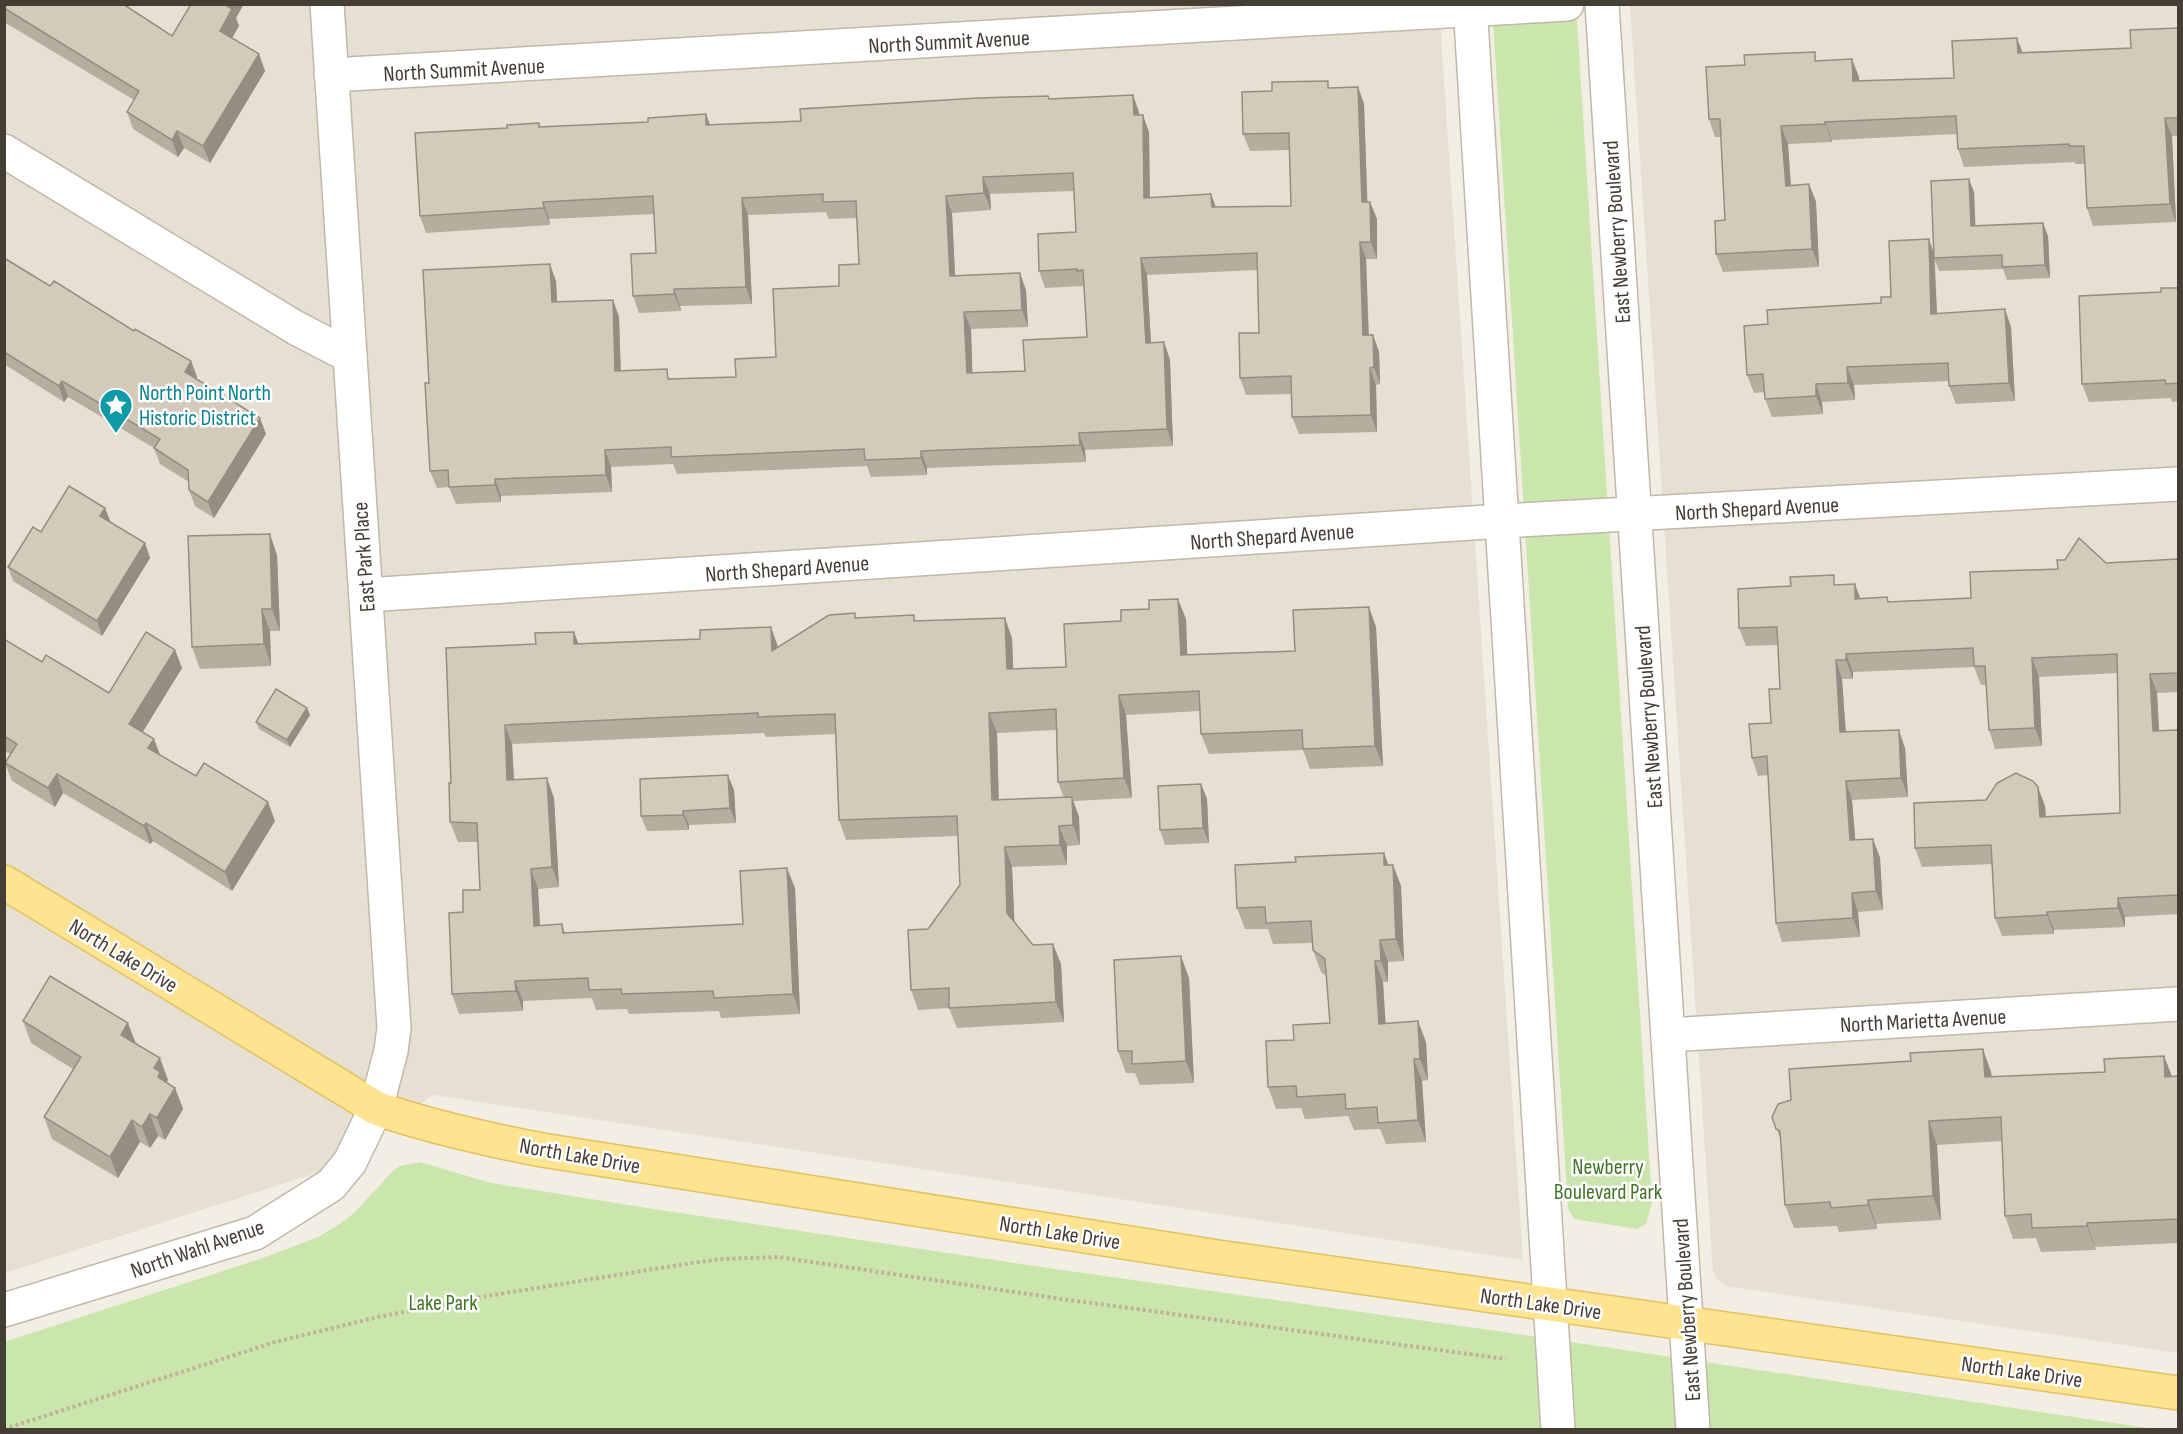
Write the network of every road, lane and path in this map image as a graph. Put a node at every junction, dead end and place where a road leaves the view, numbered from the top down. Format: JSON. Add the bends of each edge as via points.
{"nodes":[{"id":1,"x":327,"y":4,"type":"edge"},
{"id":2,"x":1567,"y":4,"type":"edge"},
{"id":3,"x":1602,"y":4,"type":"edge"},
{"id":4,"x":1471,"y":7,"type":"edge"},
{"id":5,"x":331,"y":75,"type":"junction"},
{"id":6,"x":4,"y":151,"type":"edge"},
{"id":7,"x":350,"y":356,"type":"junction"},
{"id":8,"x":2178,"y":484,"type":"edge"},
{"id":9,"x":1634,"y":514,"type":"junction"},
{"id":10,"x":1502,"y":522,"type":"junction"},
{"id":11,"x":366,"y":595,"type":"junction"},
{"id":12,"x":4,"y":882,"type":"edge"},
{"id":13,"x":2178,"y":1004,"type":"edge"},
{"id":14,"x":1668,"y":1035,"type":"junction"},
{"id":15,"x":376,"y":1108,"type":"junction"},
{"id":16,"x":1550,"y":1305,"type":"junction"},
{"id":17,"x":4,"y":1310,"type":"edge"},
{"id":18,"x":1687,"y":1324,"type":"junction"},
{"id":19,"x":1506,"y":1359,"type":"dead end"},
{"id":20,"x":2178,"y":1393,"type":"edge"},
{"id":21,"x":4,"y":1429,"type":"edge"},
{"id":22,"x":1558,"y":1430,"type":"edge"},
{"id":23,"x":1693,"y":1430,"type":"edge"}],
"edges":[{"from":1,"to":5,"type":"street","name":"East Park Place"},
{"from":2,"to":4,"type":"street","name":"North Summit Avenue"},
{"from":3,"to":9,"type":"street","name":"East Newberry Boulevard"},
{"from":4,"to":5,"type":"street","name":"North Summit Avenue"},
{"from":4,"to":10,"type":"street"},
{"from":5,"to":7,"type":"street","name":"East Park Place"},
{"from":6,"to":7,"type":"street","via":[[296,328]]},
{"from":7,"to":11,"type":"street","name":"East Park Place"},
{"from":8,"to":9,"type":"street","name":"North Shepard Avenue"},
{"from":9,"to":10,"type":"street","name":"North Shepard Avenue"},
{"from":9,"to":14,"type":"street","name":"East Newberry Boulevard"},
{"from":10,"to":11,"type":"street","name":"North Shepard Avenue"},
{"from":10,"to":16,"type":"street"},
{"from":11,"to":15,"type":"street","name":"East Park Place","via":[[394,1028],[392,1051]]},
{"from":12,"to":15,"type":"main road","name":"North Lake Drive"},
{"from":13,"to":14,"type":"street","name":"North Marietta Avenue"},
{"from":14,"to":18,"type":"street","name":"East Newberry Boulevard"},
{"from":15,"to":16,"type":"main road","name":"North Lake Drive","via":[[453,1132],[542,1150],[1218,1257]]},
{"from":15,"to":17,"type":"street","name":"North Wahl Avenue","via":[[350,1162],[331,1185],[255,1233]]},
{"from":16,"to":18,"type":"main road","name":"North Lake Drive"},
{"from":16,"to":22,"type":"street"},
{"from":18,"to":20,"type":"main road","name":"North Lake Drive"},
{"from":18,"to":23,"type":"street","name":"East Newberry Boulevard"},
{"from":19,"to":21,"type":"path","via":[[778,1257],[747,1257],[487,1296],[367,1320],[275,1342]]}]}
